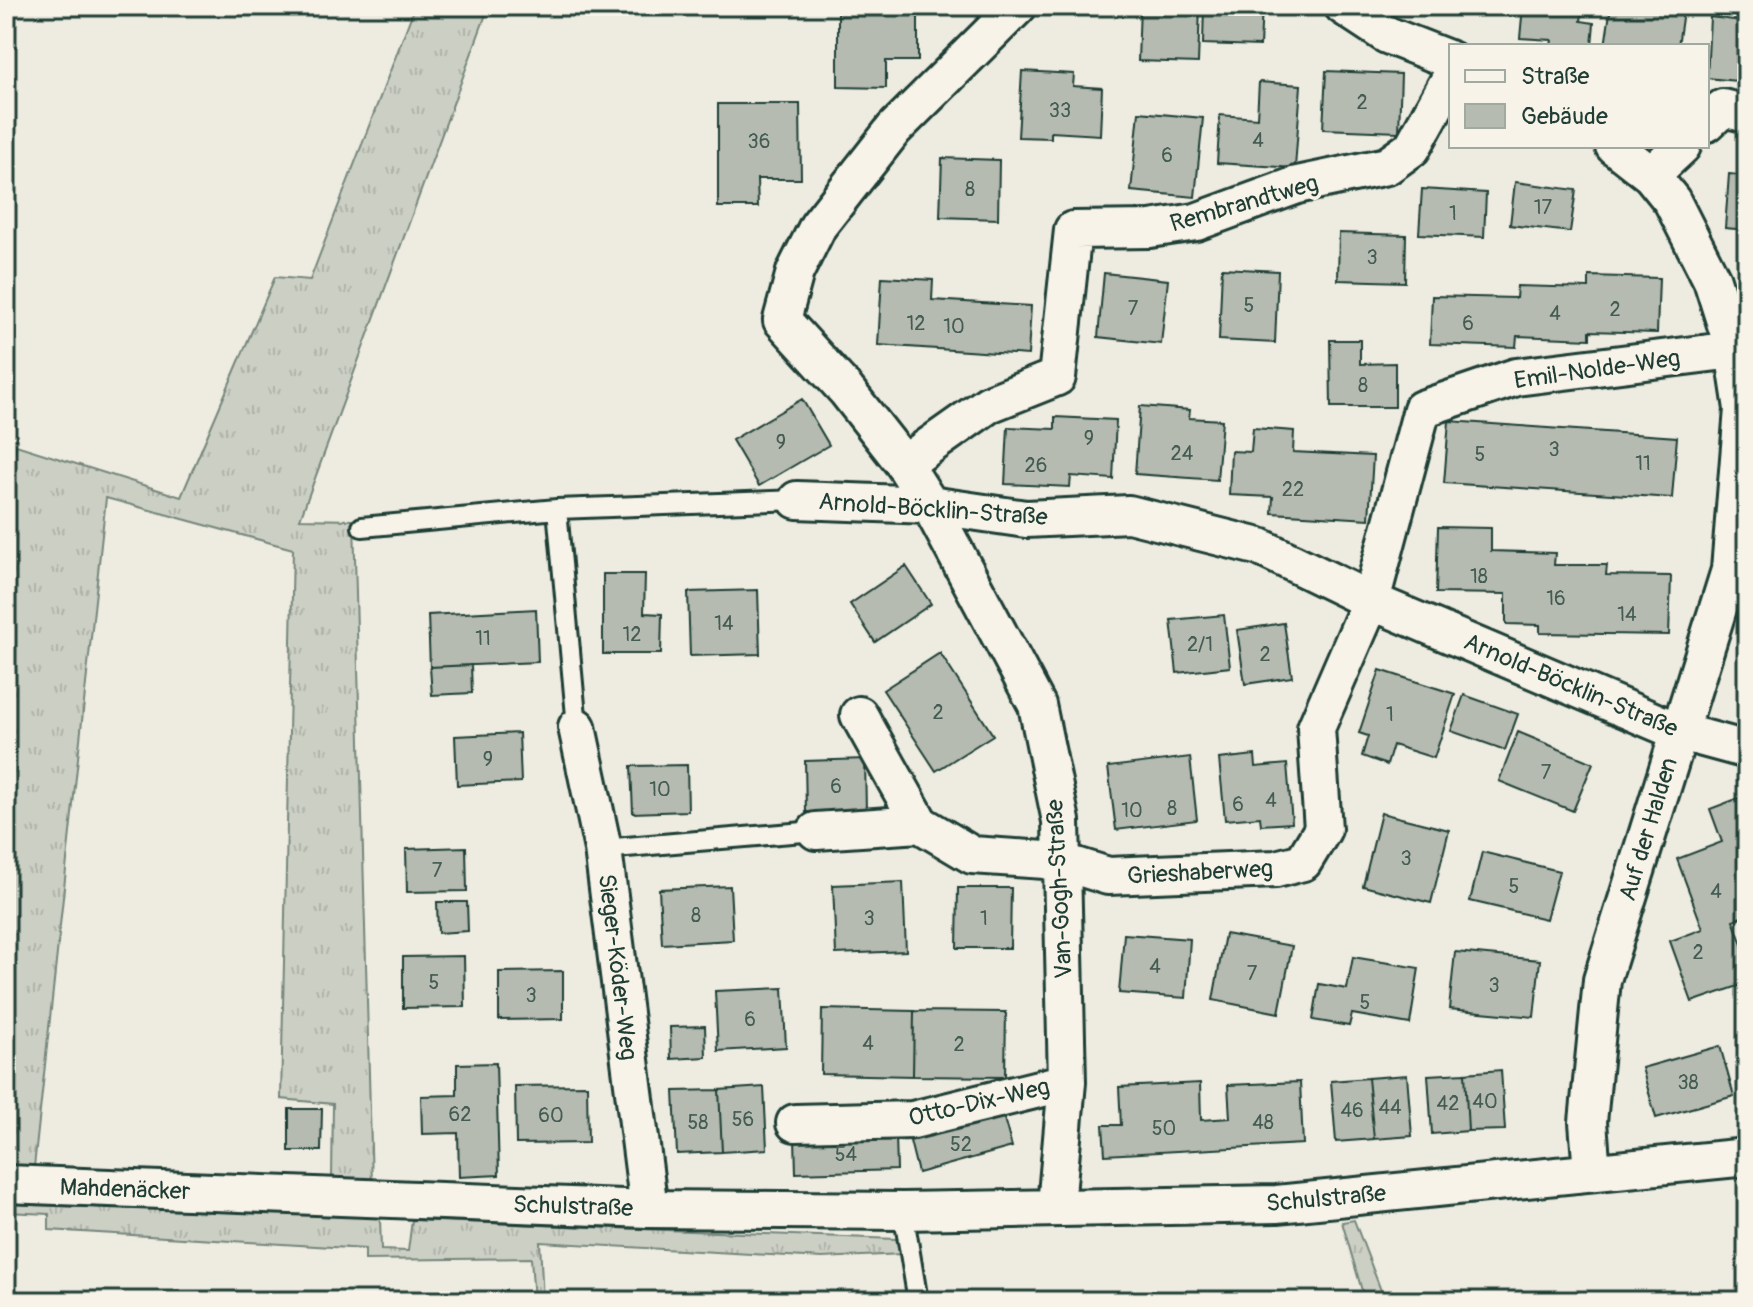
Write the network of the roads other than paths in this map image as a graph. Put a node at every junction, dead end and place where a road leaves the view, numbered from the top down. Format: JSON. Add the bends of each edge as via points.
{"nodes":[{"id":1,"x":1018,"y":6,"type":"edge"},
{"id":2,"x":1343,"y":6,"type":"edge"},
{"id":3,"x":1449,"y":59,"type":"edge"},
{"id":4,"x":1449,"y":81,"type":"edge"},
{"id":5,"x":1747,"y":114,"type":"edge"},
{"id":6,"x":1709,"y":121,"type":"edge"},
{"id":7,"x":1617,"y":148,"type":"edge"},
{"id":8,"x":1680,"y":148,"type":"edge"},
{"id":9,"x":1651,"y":175,"type":"junction"},
{"id":10,"x":1734,"y":350,"type":"junction"},
{"id":11,"x":1745,"y":409,"type":"edge"},
{"id":12,"x":904,"y":464,"type":"junction"},
{"id":13,"x":797,"y":500,"type":"joint"},
{"id":14,"x":930,"y":505,"type":"junction"},
{"id":15,"x":557,"y":509,"type":"junction"},
{"id":16,"x":362,"y":527,"type":"dead end"},
{"id":17,"x":1371,"y":601,"type":"junction"},
{"id":18,"x":859,"y":715,"type":"dead end"},
{"id":19,"x":577,"y":727,"type":"joint"},
{"id":20,"x":1677,"y":731,"type":"junction"},
{"id":21,"x":1747,"y":750,"type":"edge"},
{"id":22,"x":920,"y":824,"type":"junction"},
{"id":23,"x":816,"y":831,"type":"joint"},
{"id":24,"x":603,"y":849,"type":"junction"},
{"id":25,"x":1060,"y":861,"type":"junction"},
{"id":26,"x":1067,"y":1082,"type":"junction"},
{"id":27,"x":795,"y":1123,"type":"dead end"},
{"id":28,"x":1747,"y":1157,"type":"edge"},
{"id":29,"x":1592,"y":1172,"type":"junction"},
{"id":30,"x":6,"y":1184,"type":"edge"},
{"id":31,"x":243,"y":1194,"type":"joint"},
{"id":32,"x":1056,"y":1206,"type":"junction"},
{"id":33,"x":649,"y":1209,"type":"junction"},
{"id":34,"x":903,"y":1211,"type":"junction"},
{"id":35,"x":918,"y":1301,"type":"edge"}],
"edges":[{"from":1,"to":12,"type":"street","name":"Van-Gogh-Straße","via":[[894,129],[818,226],[795,272],[782,320]]},
{"from":2,"to":3,"type":"street","via":[[1387,35]]},
{"from":4,"to":12,"type":"street","name":"Rembrandtweg","via":[[1412,148],[1387,166],[1297,185],[1196,222],[1073,230],[1057,377],[989,404]]},
{"from":5,"to":6,"type":"street","via":[[1723,108]]},
{"from":7,"to":9,"type":"street","name":"Auf der Halden"},
{"from":8,"to":9,"type":"street"},
{"from":9,"to":10,"type":"street","name":"Auf der Halden","via":[[1672,201],[1712,280]]},
{"from":10,"to":11,"type":"street","name":"Auf der Halden"},
{"from":10,"to":17,"type":"street","name":"Emil-Nolde-Weg","via":[[1516,377],[1422,409]]},
{"from":11,"to":20,"type":"street","name":"Auf der Halden","via":[[1730,570]]},
{"from":12,"to":14,"type":"street","name":"Van-Gogh-Straße"},
{"from":13,"to":14,"type":"street","name":"Arnold-Böcklin-Straße"},
{"from":13,"to":15,"type":"lane","name":"Arnold-Böcklin-Straße"},
{"from":14,"to":17,"type":"street","name":"Arnold-Böcklin-Straße","via":[[1026,519],[1129,514],[1260,547]]},
{"from":14,"to":25,"type":"street","name":"Van-Gogh-Straße","via":[[1037,705],[1061,821]]},
{"from":15,"to":16,"type":"lane","name":"Arnold-Böcklin-Straße"},
{"from":15,"to":19,"type":"lane"},
{"from":17,"to":20,"type":"street","name":"Arnold-Böcklin-Straße"},
{"from":17,"to":25,"type":"street","name":"Grieshaberweg","via":[[1316,728],[1323,829],[1303,862],[1276,869],[1108,876]]},
{"from":18,"to":22,"type":"street"},
{"from":19,"to":24,"type":"street","name":"Sieger-Köder-Weg"},
{"from":20,"to":21,"type":"street","name":"Arnold-Böcklin-Straße"},
{"from":20,"to":29,"type":"street","name":"Auf der Halden","via":[[1602,980],[1588,1122]]},
{"from":22,"to":23,"type":"street"},
{"from":22,"to":25,"type":"street","via":[[972,855]]},
{"from":23,"to":24,"type":"lane"},
{"from":24,"to":33,"type":"street","name":"Sieger-Köder-Weg"},
{"from":25,"to":26,"type":"street","name":"Van-Gogh-Straße"},
{"from":26,"to":27,"type":"street","name":"Otto-Dix-Weg","via":[[913,1120]]},
{"from":26,"to":32,"type":"street","name":"Van-Gogh-Straße"},
{"from":28,"to":29,"type":"street","name":"Schulstraße"},
{"from":29,"to":32,"type":"street","name":"Schulstraße","via":[[1277,1204]]},
{"from":30,"to":31,"type":"street","name":"Mahdenäcker"},
{"from":31,"to":33,"type":"street","name":"Schulstraße"},
{"from":32,"to":34,"type":"street","name":"Schulstraße"},
{"from":33,"to":34,"type":"street","name":"Schulstraße"},
{"from":34,"to":35,"type":"lane"}]}
